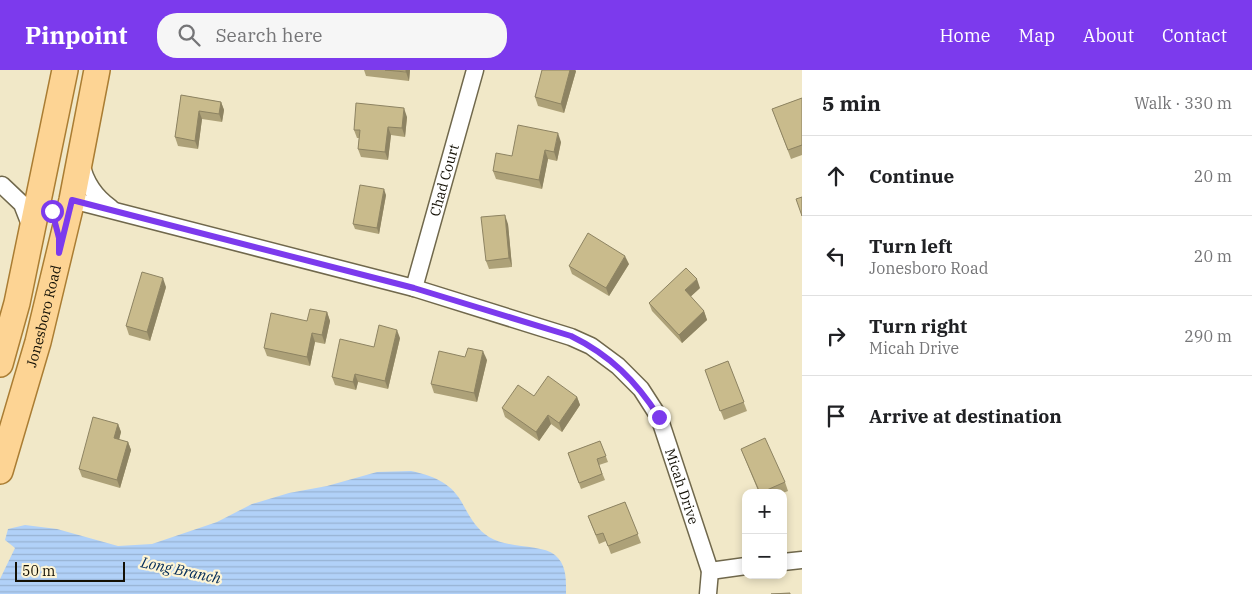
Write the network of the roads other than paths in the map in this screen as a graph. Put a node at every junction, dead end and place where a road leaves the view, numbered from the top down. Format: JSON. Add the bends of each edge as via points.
{"nodes":[{"id":1,"x":65,"y":70,"type":"edge"},
{"id":2,"x":97,"y":70,"type":"edge"},
{"id":3,"x":475,"y":70,"type":"edge"},
{"id":4,"x":52,"y":132,"type":"junction"},
{"id":5,"x":80,"y":157,"type":"junction"},
{"id":6,"x":1,"y":185,"type":"edge"},
{"id":7,"x":41,"y":191,"type":"junction"},
{"id":8,"x":72,"y":200,"type":"junction"},
{"id":9,"x":117,"y":211,"type":"junction"},
{"id":10,"x":32,"y":231,"type":"junction"},
{"id":11,"x":59,"y":253,"type":"junction"},
{"id":12,"x":414,"y":288,"type":"junction"},
{"id":13,"x":0,"y":364,"type":"edge"},
{"id":14,"x":0,"y":472,"type":"edge"},
{"id":15,"x":802,"y":560,"type":"edge"},
{"id":16,"x":787,"y":562,"type":"edge"},
{"id":17,"x":742,"y":566,"type":"edge"},
{"id":18,"x":710,"y":570,"type":"junction"},
{"id":19,"x":708,"y":594,"type":"edge"}],
"edges":[{"from":1,"to":4,"type":"main road"},
{"from":2,"to":5,"type":"main road","name":"Jonesboro Road"},
{"from":3,"to":12,"type":"street","name":"Chad Court"},
{"from":4,"to":7,"type":"main road"},
{"from":4,"to":8,"type":"main road","via":[[52,171],[61,192]]},
{"from":5,"to":8,"type":"main road","name":"Jonesboro Road"},
{"from":5,"to":9,"type":"street","via":[[87,182],[101,201]]},
{"from":6,"to":7,"type":"street"},
{"from":6,"to":10,"type":"street","via":[[22,204]]},
{"from":7,"to":10,"type":"main road"},
{"from":7,"to":11,"type":"main road","via":[[57,223]]},
{"from":8,"to":9,"type":"street","name":"Micah Drive"},
{"from":8,"to":11,"type":"main road","name":"Jonesboro Road"},
{"from":9,"to":12,"type":"street","name":"Micah Drive"},
{"from":10,"to":13,"type":"main road"},
{"from":11,"to":14,"type":"main road","name":"Jonesboro Road","via":[[38,342]]},
{"from":12,"to":18,"type":"street","name":"Micah Drive","via":[[571,336],[618,366],[641,389],[659,417]]},
{"from":15,"to":16,"type":"street"},
{"from":17,"to":18,"type":"street"},
{"from":18,"to":19,"type":"street","name":"Micah Drive"}]}
